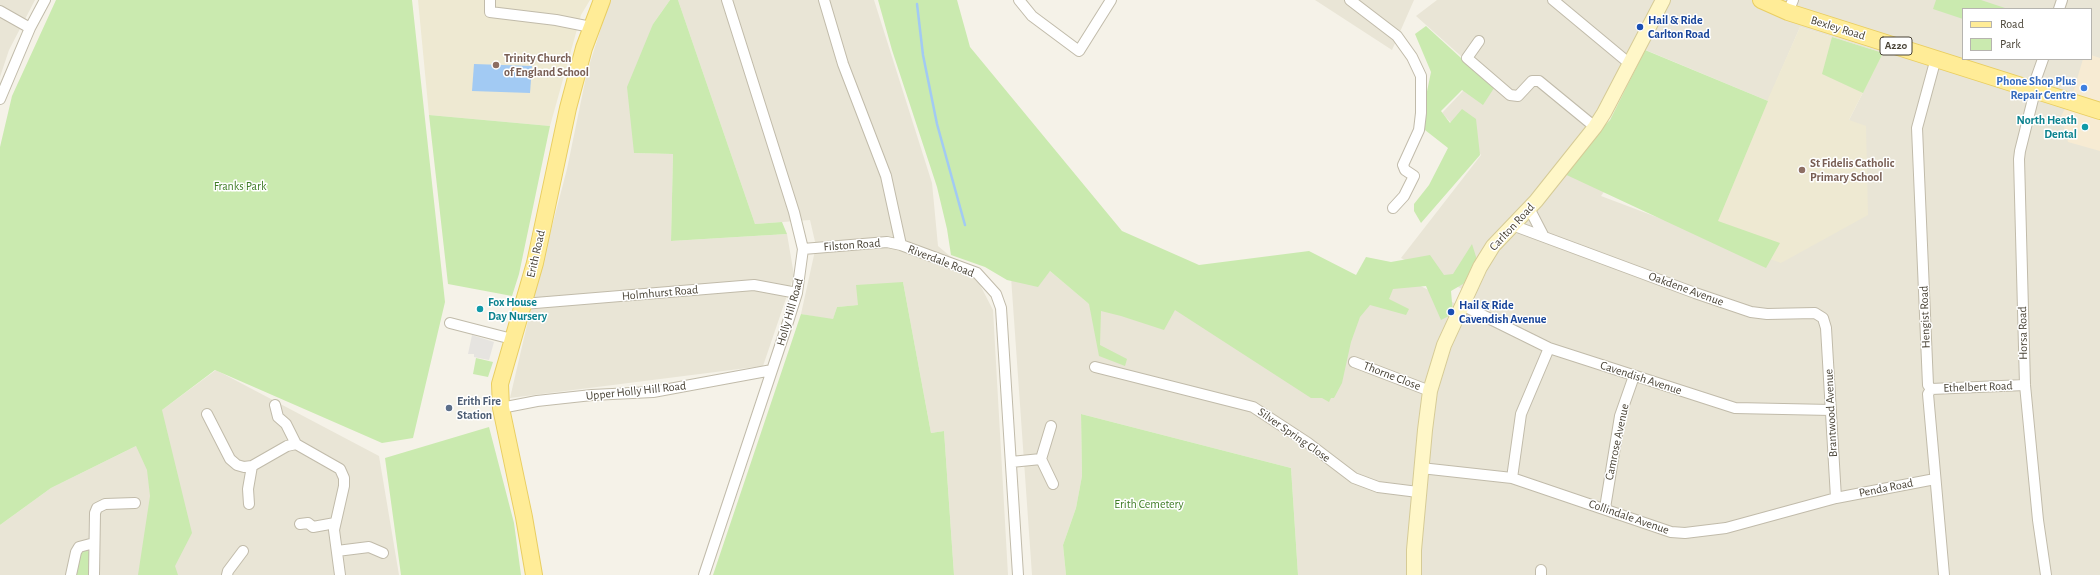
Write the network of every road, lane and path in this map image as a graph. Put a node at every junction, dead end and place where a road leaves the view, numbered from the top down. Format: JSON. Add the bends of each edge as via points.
{"nodes":[{"id":1,"x":45,"y":0,"type":"edge"},
{"id":2,"x":490,"y":0,"type":"edge"},
{"id":3,"x":602,"y":0,"type":"edge"},
{"id":4,"x":727,"y":0,"type":"edge"},
{"id":5,"x":824,"y":0,"type":"edge"},
{"id":6,"x":1019,"y":0,"type":"edge"},
{"id":7,"x":1111,"y":0,"type":"edge"},
{"id":8,"x":1350,"y":0,"type":"edge"},
{"id":9,"x":1553,"y":0,"type":"edge"},
{"id":10,"x":1663,"y":0,"type":"edge"},
{"id":11,"x":1761,"y":0,"type":"edge"},
{"id":12,"x":1791,"y":6,"type":"edge"},
{"id":13,"x":0,"y":11,"type":"edge"},
{"id":14,"x":591,"y":27,"type":"junction"},
{"id":15,"x":30,"y":28,"type":"junction"},
{"id":16,"x":1479,"y":40,"type":"dead end"},
{"id":17,"x":1936,"y":58,"type":"junction"},
{"id":18,"x":2043,"y":60,"type":"edge"},
{"id":19,"x":1630,"y":64,"type":"junction"},
{"id":20,"x":2034,"y":91,"type":"junction"},
{"id":21,"x":0,"y":99,"type":"edge"},
{"id":22,"x":2100,"y":111,"type":"edge"},
{"id":23,"x":1595,"y":127,"type":"junction"},
{"id":24,"x":1393,"y":208,"type":"dead end"},
{"id":25,"x":1530,"y":208,"type":"junction"},
{"id":26,"x":1512,"y":225,"type":"junction"},
{"id":27,"x":1542,"y":235,"type":"junction"},
{"id":28,"x":901,"y":245,"type":"junction"},
{"id":29,"x":803,"y":249,"type":"junction"},
{"id":30,"x":797,"y":293,"type":"junction"},
{"id":31,"x":523,"y":304,"type":"junction"},
{"id":32,"x":1462,"y":305,"type":"junction"},
{"id":33,"x":450,"y":323,"type":"dead end"},
{"id":34,"x":1826,"y":328,"type":"joint"},
{"id":35,"x":512,"y":339,"type":"junction"},
{"id":36,"x":1549,"y":348,"type":"junction"},
{"id":37,"x":1354,"y":362,"type":"dead end"},
{"id":38,"x":1095,"y":367,"type":"dead end"},
{"id":39,"x":772,"y":370,"type":"junction"},
{"id":40,"x":1634,"y":376,"type":"junction"},
{"id":41,"x":2025,"y":385,"type":"junction"},
{"id":42,"x":1931,"y":389,"type":"junction"},
{"id":43,"x":1430,"y":391,"type":"junction"},
{"id":44,"x":275,"y":405,"type":"dead end"},
{"id":45,"x":501,"y":408,"type":"junction"},
{"id":46,"x":1831,"y":410,"type":"junction"},
{"id":47,"x":207,"y":414,"type":"dead end"},
{"id":48,"x":1051,"y":426,"type":"dead end"},
{"id":49,"x":296,"y":444,"type":"junction"},
{"id":50,"x":1041,"y":459,"type":"junction"},
{"id":51,"x":1011,"y":462,"type":"junction"},
{"id":52,"x":252,"y":466,"type":"junction"},
{"id":53,"x":1421,"y":468,"type":"junction"},
{"id":54,"x":1512,"y":478,"type":"junction"},
{"id":55,"x":1935,"y":478,"type":"junction"},
{"id":56,"x":1053,"y":484,"type":"dead end"},
{"id":57,"x":1418,"y":492,"type":"junction"},
{"id":58,"x":1836,"y":498,"type":"junction"},
{"id":59,"x":135,"y":503,"type":"dead end"},
{"id":60,"x":249,"y":504,"type":"dead end"},
{"id":61,"x":1604,"y":508,"type":"junction"},
{"id":62,"x":335,"y":523,"type":"junction"},
{"id":63,"x":300,"y":524,"type":"dead end"},
{"id":64,"x":94,"y":543,"type":"junction"},
{"id":65,"x":243,"y":551,"type":"dead end"},
{"id":66,"x":337,"y":551,"type":"junction"},
{"id":67,"x":383,"y":553,"type":"dead end"},
{"id":68,"x":70,"y":575,"type":"edge"},
{"id":69,"x":94,"y":575,"type":"edge"},
{"id":70,"x":227,"y":575,"type":"edge"},
{"id":71,"x":340,"y":575,"type":"edge"},
{"id":72,"x":534,"y":575,"type":"edge"},
{"id":73,"x":704,"y":575,"type":"edge"},
{"id":74,"x":1018,"y":575,"type":"edge"},
{"id":75,"x":1414,"y":575,"type":"edge"},
{"id":76,"x":1944,"y":575,"type":"edge"},
{"id":77,"x":2046,"y":575,"type":"edge"}],
"edges":[{"from":1,"to":15,"type":"street"},
{"from":2,"to":14,"type":"street","via":[[490,12]]},
{"from":3,"to":14,"type":"main road","name":"Erith Road"},
{"from":4,"to":29,"type":"street","name":"Holly Hill Road","via":[[794,212]]},
{"from":5,"to":28,"type":"street","name":"Riverdale Road","via":[[843,64],[886,176]]},
{"from":6,"to":7,"type":"street","via":[[1032,16],[1079,51]]},
{"from":8,"to":24,"type":"street","via":[[1397,36],[1412,57],[1421,76],[1422,113],[1419,130],[1403,165],[1404,170],[1414,176],[1404,196]]},
{"from":9,"to":19,"type":"street"},
{"from":10,"to":19,"type":"street","name":"Carlton Road"},
{"from":11,"to":12,"type":"main road","name":"Bexley Road","number":"A220"},
{"from":12,"to":17,"type":"main road","name":"Bexley Road","number":"A220"},
{"from":13,"to":15,"type":"street"},
{"from":14,"to":31,"type":"main road","name":"Erith Road","via":[[568,108],[535,263]]},
{"from":15,"to":21,"type":"street"},
{"from":16,"to":23,"type":"street","via":[[1467,58],[1510,95],[1518,96],[1532,81],[1539,81]]},
{"from":17,"to":20,"type":"main road","name":"Bexley Road","number":"A220"},
{"from":17,"to":42,"type":"street","name":"Hengist Road","via":[[1917,128],[1928,377]]},
{"from":18,"to":20,"type":"street","name":"Horsa Road"},
{"from":19,"to":23,"type":"street","name":"Carlton Road"},
{"from":20,"to":22,"type":"main road","name":"Bexley Road","number":"A220"},
{"from":20,"to":41,"type":"street","name":"Horsa Road","via":[[2019,159]]},
{"from":23,"to":25,"type":"street","name":"Carlton Road"},
{"from":25,"to":26,"type":"street","name":"Carlton Road"},
{"from":25,"to":27,"type":"street"},
{"from":26,"to":27,"type":"street","name":"Oakdene Avenue"},
{"from":26,"to":32,"type":"street","name":"Carlton Road","via":[[1493,246]]},
{"from":27,"to":34,"type":"street","name":"Oakdene Avenue","via":[[1751,312],[1815,313],[1823,318]]},
{"from":28,"to":29,"type":"street","name":"Filston Road","via":[[887,242]]},
{"from":28,"to":51,"type":"street","name":"Riverdale Road","via":[[977,273],[996,294],[1001,308]]},
{"from":29,"to":30,"type":"street","name":"Holly Hill Road"},
{"from":30,"to":31,"type":"street","name":"Holmhurst Road","via":[[754,285]]},
{"from":30,"to":39,"type":"street","name":"Holly Hill Road"},
{"from":31,"to":35,"type":"main road","name":"Erith Road"},
{"from":32,"to":36,"type":"street","name":"Cavendish Avenue"},
{"from":32,"to":43,"type":"street","name":"Carlton Road","via":[[1444,345]]},
{"from":33,"to":35,"type":"street"},
{"from":34,"to":46,"type":"street","name":"Brantwood Avenue"},
{"from":35,"to":45,"type":"main road","name":"Erith Road","via":[[500,384]]},
{"from":36,"to":40,"type":"street","name":"Cavendish Avenue"},
{"from":36,"to":54,"type":"street","via":[[1521,414]]},
{"from":37,"to":43,"type":"street","name":"Thorne Close"},
{"from":38,"to":57,"type":"street","name":"Silver Spring Close","via":[[1253,407],[1308,443],[1354,478],[1378,488]]},
{"from":39,"to":45,"type":"street","name":"Upper Holly Hill Road","via":[[653,392],[592,395]]},
{"from":39,"to":73,"type":"street","name":"Holly Hill Road"},
{"from":40,"to":46,"type":"street","name":"Cavendish Avenue","via":[[1735,408]]},
{"from":40,"to":61,"type":"street","name":"Camrose Avenue","via":[[1620,416]]},
{"from":41,"to":42,"type":"street","name":"Ethelbert Road"},
{"from":41,"to":77,"type":"street","name":"Horsa Road"},
{"from":42,"to":55,"type":"street","name":"Hengist Road","via":[[1928,394]]},
{"from":43,"to":53,"type":"street","name":"Carlton Road"},
{"from":44,"to":49,"type":"street","via":[[278,417],[286,424]]},
{"from":45,"to":72,"type":"main road","name":"Erith Road"},
{"from":46,"to":58,"type":"street","name":"Brantwood Avenue"},
{"from":47,"to":52,"type":"street","via":[[230,459],[244,467]]},
{"from":48,"to":50,"type":"street"},
{"from":49,"to":52,"type":"street","via":[[287,446]]},
{"from":49,"to":62,"type":"street","via":[[340,469],[344,486]]},
{"from":50,"to":51,"type":"street"},
{"from":50,"to":56,"type":"street"},
{"from":51,"to":74,"type":"street","name":"Riverdale Road"},
{"from":52,"to":60,"type":"street","via":[[248,489]]},
{"from":53,"to":54,"type":"street","name":"Collindale Avenue"},
{"from":53,"to":57,"type":"street","name":"Carlton Road"},
{"from":54,"to":61,"type":"street","name":"Collindale Avenue"},
{"from":55,"to":58,"type":"street","name":"Penda Road"},
{"from":55,"to":76,"type":"street","name":"Hengist Road"},
{"from":57,"to":75,"type":"street","name":"Carlton Road"},
{"from":58,"to":61,"type":"street","name":"Collindale Avenue","via":[[1726,528],[1685,533],[1671,532]]},
{"from":59,"to":64,"type":"street","via":[[105,504],[97,508]]},
{"from":62,"to":63,"type":"street","via":[[314,527],[308,523]]},
{"from":62,"to":66,"type":"street"},
{"from":64,"to":68,"type":"street","via":[[79,547]]},
{"from":64,"to":69,"type":"street"},
{"from":65,"to":70,"type":"street"},
{"from":66,"to":67,"type":"street","via":[[369,547]]},
{"from":66,"to":71,"type":"street"}]}
